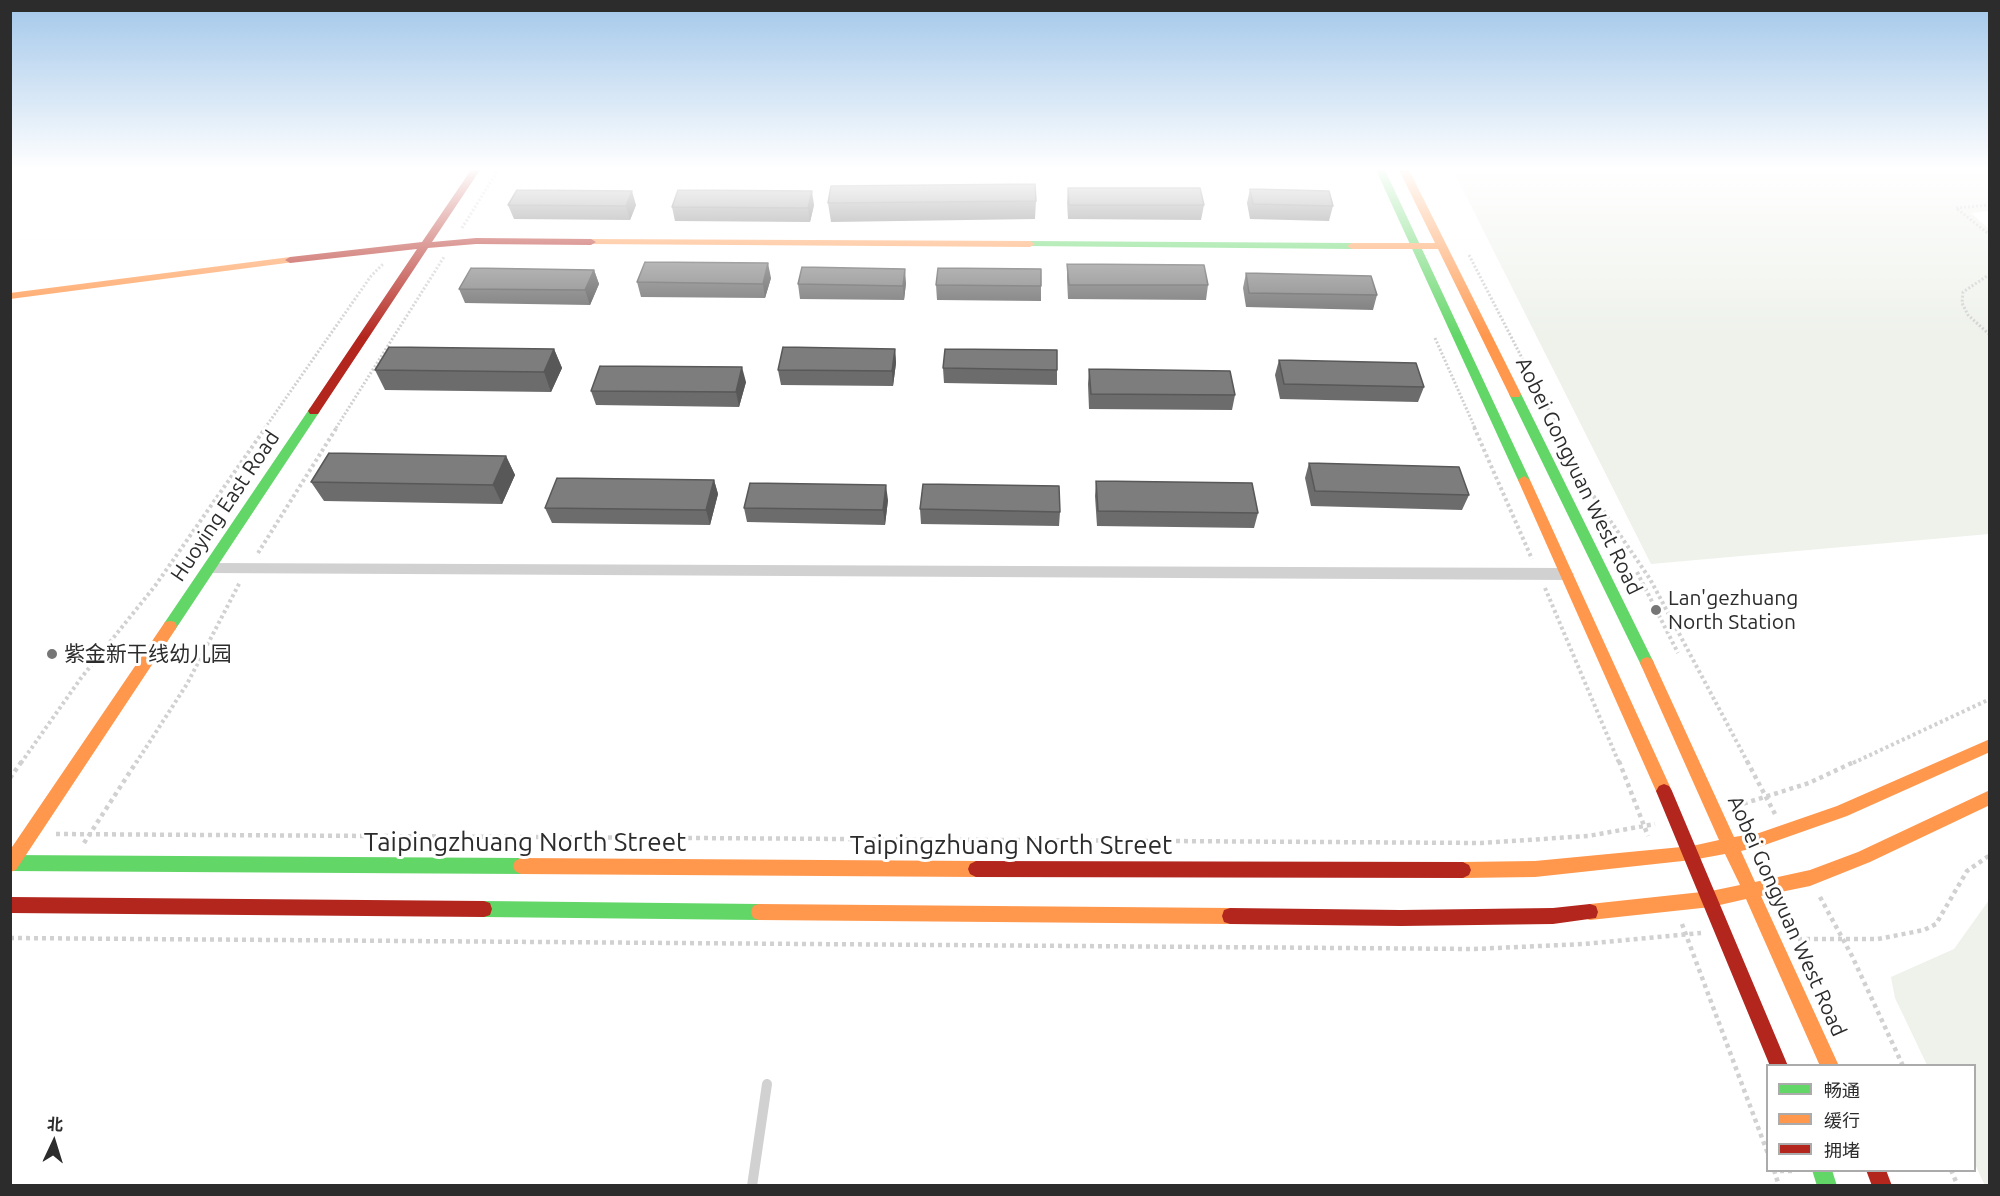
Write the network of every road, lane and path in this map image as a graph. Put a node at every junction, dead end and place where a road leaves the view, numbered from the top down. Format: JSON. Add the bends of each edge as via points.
{"nodes":[{"id":1,"x":438,"y":226,"type":"edge"},
{"id":2,"x":1406,"y":226,"type":"edge"},
{"id":3,"x":1432,"y":226,"type":"edge"},
{"id":4,"x":426,"y":244,"type":"junction"},
{"id":5,"x":1415,"y":246,"type":"junction"},
{"id":6,"x":1442,"y":246,"type":"junction"},
{"id":7,"x":438,"y":266,"type":"dead end"},
{"id":8,"x":376,"y":270,"type":"dead end"},
{"id":9,"x":1476,"y":270,"type":"dead end"},
{"id":10,"x":1989,"y":274,"type":"edge"},
{"id":11,"x":10,"y":296,"type":"edge"},
{"id":12,"x":1433,"y":335,"type":"dead end"},
{"id":13,"x":1989,"y":335,"type":"edge"},
{"id":14,"x":209,"y":568,"type":"junction"},
{"id":15,"x":249,"y":568,"type":"junction"},
{"id":16,"x":1637,"y":572,"type":"dead end"},
{"id":17,"x":1539,"y":574,"type":"junction"},
{"id":18,"x":1567,"y":574,"type":"junction"},
{"id":19,"x":1678,"y":654,"type":"dead end"},
{"id":20,"x":1989,"y":699,"type":"edge"},
{"id":21,"x":1989,"y":744,"type":"edge"},
{"id":22,"x":1745,"y":759,"type":"dead end"},
{"id":23,"x":10,"y":778,"type":"edge"},
{"id":24,"x":1809,"y":783,"type":"dead end"},
{"id":25,"x":1631,"y":792,"type":"dead end"},
{"id":26,"x":115,"y":796,"type":"dead end"},
{"id":27,"x":1989,"y":796,"type":"edge"},
{"id":28,"x":1612,"y":832,"type":"dead end"},
{"id":29,"x":32,"y":834,"type":"junction"},
{"id":30,"x":1733,"y":846,"type":"junction"},
{"id":31,"x":1692,"y":853,"type":"junction"},
{"id":32,"x":1989,"y":855,"type":"edge"},
{"id":33,"x":11,"y":864,"type":"edge"},
{"id":34,"x":1753,"y":891,"type":"junction"},
{"id":35,"x":1712,"y":898,"type":"junction"},
{"id":36,"x":10,"y":905,"type":"edge"},
{"id":37,"x":1895,"y":936,"type":"dead end"},
{"id":38,"x":1649,"y":938,"type":"dead end"},
{"id":39,"x":10,"y":939,"type":"edge"},
{"id":40,"x":1860,"y":972,"type":"dead end"},
{"id":41,"x":1701,"y":973,"type":"dead end"},
{"id":42,"x":1779,"y":1064,"type":"edge"},
{"id":43,"x":1830,"y":1064,"type":"edge"},
{"id":44,"x":1903,"y":1064,"type":"edge"},
{"id":45,"x":767,"y":1084,"type":"dead end"},
{"id":46,"x":1766,"y":1151,"type":"edge"},
{"id":47,"x":752,"y":1185,"type":"edge"}],
"edges":[{"from":1,"to":4,"type":"main road","name":"Huoying East Road"},
{"from":2,"to":5,"type":"main road"},
{"from":3,"to":6,"type":"main road","name":"Aobei Gongyuan West Road"},
{"from":4,"to":5,"type":"main road","via":[[509,241]]},
{"from":4,"to":11,"type":"main road"},
{"from":4,"to":14,"type":"main road","name":"Huoying East Road"},
{"from":5,"to":6,"type":"main road"},
{"from":5,"to":18,"type":"main road"},
{"from":6,"to":30,"type":"main road","name":"Aobei Gongyuan West Road","via":[[1658,684]]},
{"from":7,"to":15,"type":"path"},
{"from":8,"to":23,"type":"path","via":[[155,586],[81,678]]},
{"from":9,"to":22,"type":"path","via":[[1592,494],[1650,579]]},
{"from":10,"to":13,"type":"path","via":[[1964,292],[1962,303],[1968,315]]},
{"from":12,"to":17,"type":"path"},
{"from":14,"to":15,"type":"street"},
{"from":14,"to":29,"type":"main road","name":"Huoying East Road"},
{"from":15,"to":17,"type":"street"},
{"from":15,"to":26,"type":"path","via":[[187,684]]},
{"from":16,"to":19,"type":"path"},
{"from":17,"to":18,"type":"street"},
{"from":17,"to":25,"type":"path"},
{"from":18,"to":31,"type":"main road"},
{"from":20,"to":24,"type":"path"},
{"from":21,"to":30,"type":"main road","name":"Taipingzhuang North Street","via":[[1841,811]]},
{"from":27,"to":34,"type":"main road","via":[[1837,868]]},
{"from":28,"to":29,"type":"path","via":[[1536,841],[1470,843]]},
{"from":29,"to":33,"type":"main road","name":"Huoying East Road"},
{"from":30,"to":31,"type":"main road","name":"Taipingzhuang North Street"},
{"from":30,"to":34,"type":"main road","name":"Aobei Gongyuan West Road"},
{"from":31,"to":33,"type":"main road","name":"Taipingzhuang North Street","via":[[1535,869],[1389,872]]},
{"from":31,"to":35,"type":"main road"},
{"from":32,"to":37,"type":"path","via":[[1967,871],[1936,924]]},
{"from":34,"to":35,"type":"main road"},
{"from":34,"to":43,"type":"main road","name":"Aobei Gongyuan West Road"},
{"from":35,"to":36,"type":"main road","via":[[1611,911],[1492,918]]},
{"from":35,"to":42,"type":"main road"},
{"from":38,"to":39,"type":"path","via":[[1545,946],[1409,949]]},
{"from":40,"to":44,"type":"path"},
{"from":41,"to":46,"type":"path"},
{"from":45,"to":47,"type":"lane"}]}
